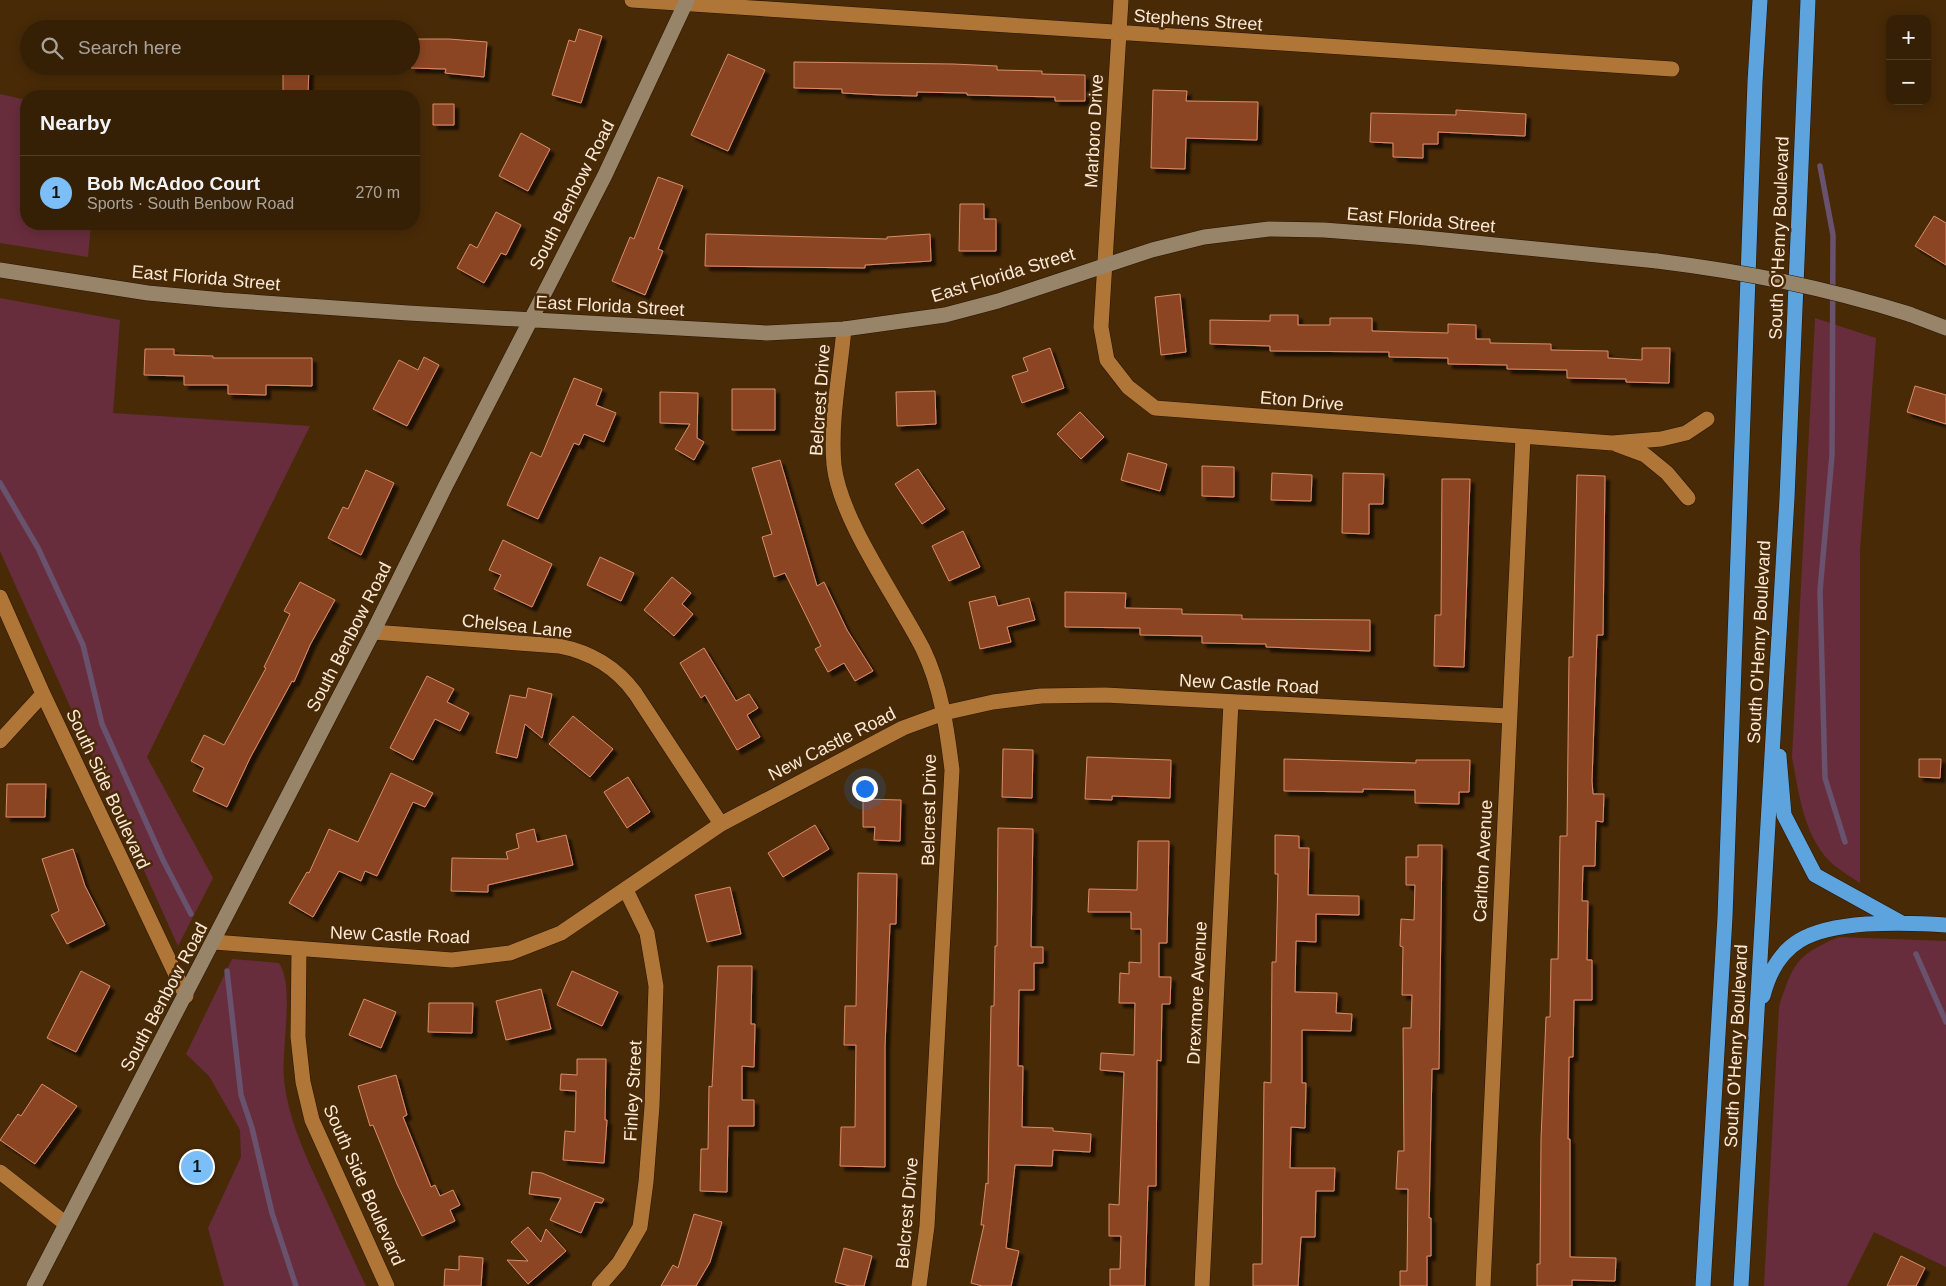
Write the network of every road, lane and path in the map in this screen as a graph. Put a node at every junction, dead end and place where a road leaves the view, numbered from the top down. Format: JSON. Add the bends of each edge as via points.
{"nodes":[{"id":1,"x":632,"y":0,"type":"edge"},
{"id":2,"x":1121,"y":0,"type":"edge"},
{"id":3,"x":1760,"y":0,"type":"edge"},
{"id":4,"x":1808,"y":0,"type":"edge"},
{"id":5,"x":687,"y":2,"type":"edge"},
{"id":6,"x":1118,"y":33,"type":"junction"},
{"id":7,"x":1672,"y":68,"type":"dead end"},
{"id":8,"x":1106,"y":263,"type":"junction"},
{"id":9,"x":0,"y":270,"type":"edge"},
{"id":10,"x":530,"y":320,"type":"junction"},
{"id":11,"x":1946,"y":328,"type":"edge"},
{"id":12,"x":844,"y":330,"type":"junction"},
{"id":13,"x":1707,"y":419,"type":"dead end"},
{"id":14,"x":1523,"y":438,"type":"junction"},
{"id":15,"x":1612,"y":443,"type":"junction"},
{"id":16,"x":1688,"y":498,"type":"dead end"},
{"id":17,"x":0,"y":597,"type":"edge"},
{"id":18,"x":373,"y":632,"type":"junction"},
{"id":19,"x":43,"y":694,"type":"junction"},
{"id":20,"x":1231,"y":702,"type":"junction"},
{"id":21,"x":1775,"y":704,"type":"junction"},
{"id":22,"x":944,"y":713,"type":"junction"},
{"id":23,"x":1508,"y":716,"type":"junction"},
{"id":24,"x":0,"y":741,"type":"edge"},
{"id":25,"x":721,"y":824,"type":"junction"},
{"id":26,"x":626,"y":890,"type":"junction"},
{"id":27,"x":1900,"y":922,"type":"junction"},
{"id":28,"x":1946,"y":925,"type":"edge"},
{"id":29,"x":214,"y":942,"type":"junction"},
{"id":30,"x":299,"y":949,"type":"junction"},
{"id":31,"x":186,"y":996,"type":"junction"},
{"id":32,"x":1755,"y":1032,"type":"junction"},
{"id":33,"x":0,"y":1172,"type":"edge"},
{"id":34,"x":66,"y":1224,"type":"junction"},
{"id":35,"x":34,"y":1286,"type":"edge"},
{"id":36,"x":387,"y":1286,"type":"edge"},
{"id":37,"x":600,"y":1286,"type":"edge"},
{"id":38,"x":919,"y":1286,"type":"edge"},
{"id":39,"x":1202,"y":1286,"type":"edge"},
{"id":40,"x":1482,"y":1286,"type":"edge"},
{"id":41,"x":1703,"y":1286,"type":"edge"},
{"id":42,"x":1741,"y":1286,"type":"edge"}],
"edges":[{"from":1,"to":5,"type":"street","name":"Stephens Street"},
{"from":2,"to":6,"type":"street","name":"Marboro Drive"},
{"from":3,"to":41,"type":"highway","name":"South O'Henry Boulevard","via":[[1725,917]]},
{"from":4,"to":21,"type":"highway","name":"South O'Henry Boulevard"},
{"from":5,"to":6,"type":"street","name":"Stephens Street"},
{"from":5,"to":10,"type":"main road","name":"South Benbow Road"},
{"from":6,"to":7,"type":"street","name":"Stephens Street"},
{"from":6,"to":8,"type":"street","name":"Marboro Drive"},
{"from":8,"to":11,"type":"main road","name":"East Florida Street","bridge":true,"via":[[1204,237],[1269,229],[1406,236],[1714,268],[1820,288]]},
{"from":8,"to":12,"type":"main road","name":"East Florida Street","via":[[945,315]]},
{"from":8,"to":14,"type":"street","name":"Eton Drive","via":[[1101,327],[1107,360],[1128,388],[1155,408]]},
{"from":9,"to":10,"type":"main road","name":"East Florida Street","via":[[148,293]]},
{"from":10,"to":12,"type":"main road","name":"East Florida Street","via":[[767,333]]},
{"from":10,"to":18,"type":"main road","name":"South Benbow Road"},
{"from":12,"to":22,"type":"street","name":"Belcrest Drive","via":[[835,418],[834,466],[846,508],[924,651]]},
{"from":13,"to":15,"type":"street","name":"Eton Drive","via":[[1686,433],[1661,439]]},
{"from":14,"to":15,"type":"street","name":"Eton Drive"},
{"from":14,"to":23,"type":"street","name":"Carlton Avenue"},
{"from":15,"to":16,"type":"street","name":"Eton Drive","via":[[1645,455],[1667,473]]},
{"from":17,"to":19,"type":"street","name":"South Side Boulevard"},
{"from":18,"to":25,"type":"street","name":"Chelsea Lane","via":[[559,646],[601,660],[626,680]]},
{"from":18,"to":29,"type":"main road","name":"South Benbow Road"},
{"from":19,"to":24,"type":"street"},
{"from":19,"to":31,"type":"street","name":"South Side Boulevard"},
{"from":20,"to":22,"type":"street","name":"New Castle Road","via":[[1105,695],[1041,696]]},
{"from":20,"to":23,"type":"street","name":"New Castle Road"},
{"from":20,"to":39,"type":"street","name":"Drexmore Avenue"},
{"from":21,"to":27,"type":"highway","via":[[1784,815],[1815,875]]},
{"from":21,"to":32,"type":"highway","name":"South O'Henry Boulevard"},
{"from":22,"to":25,"type":"street","name":"New Castle Road","via":[[902,728]]},
{"from":22,"to":38,"type":"street","name":"Belcrest Drive","via":[[952,770],[927,1226]]},
{"from":23,"to":40,"type":"street","name":"Carlton Avenue"},
{"from":25,"to":26,"type":"street","name":"New Castle Road"},
{"from":26,"to":30,"type":"street","name":"New Castle Road","via":[[561,934],[510,953],[452,960]]},
{"from":26,"to":37,"type":"street","name":"Finley Street","via":[[647,933],[656,986],[652,1106],[640,1228],[619,1263]]},
{"from":27,"to":28,"type":"highway"},
{"from":27,"to":32,"type":"highway","via":[[1826,928],[1804,937],[1780,956],[1767,982]]},
{"from":29,"to":30,"type":"street","name":"New Castle Road"},
{"from":29,"to":31,"type":"main road","name":"South Benbow Road"},
{"from":30,"to":36,"type":"street","name":"South Side Boulevard","via":[[298,1036],[302,1082],[312,1120]]},
{"from":31,"to":34,"type":"main road","name":"South Benbow Road"},
{"from":32,"to":42,"type":"highway","name":"South O'Henry Boulevard"},
{"from":33,"to":34,"type":"street"},
{"from":34,"to":35,"type":"main road","name":"South Benbow Road"}]}
